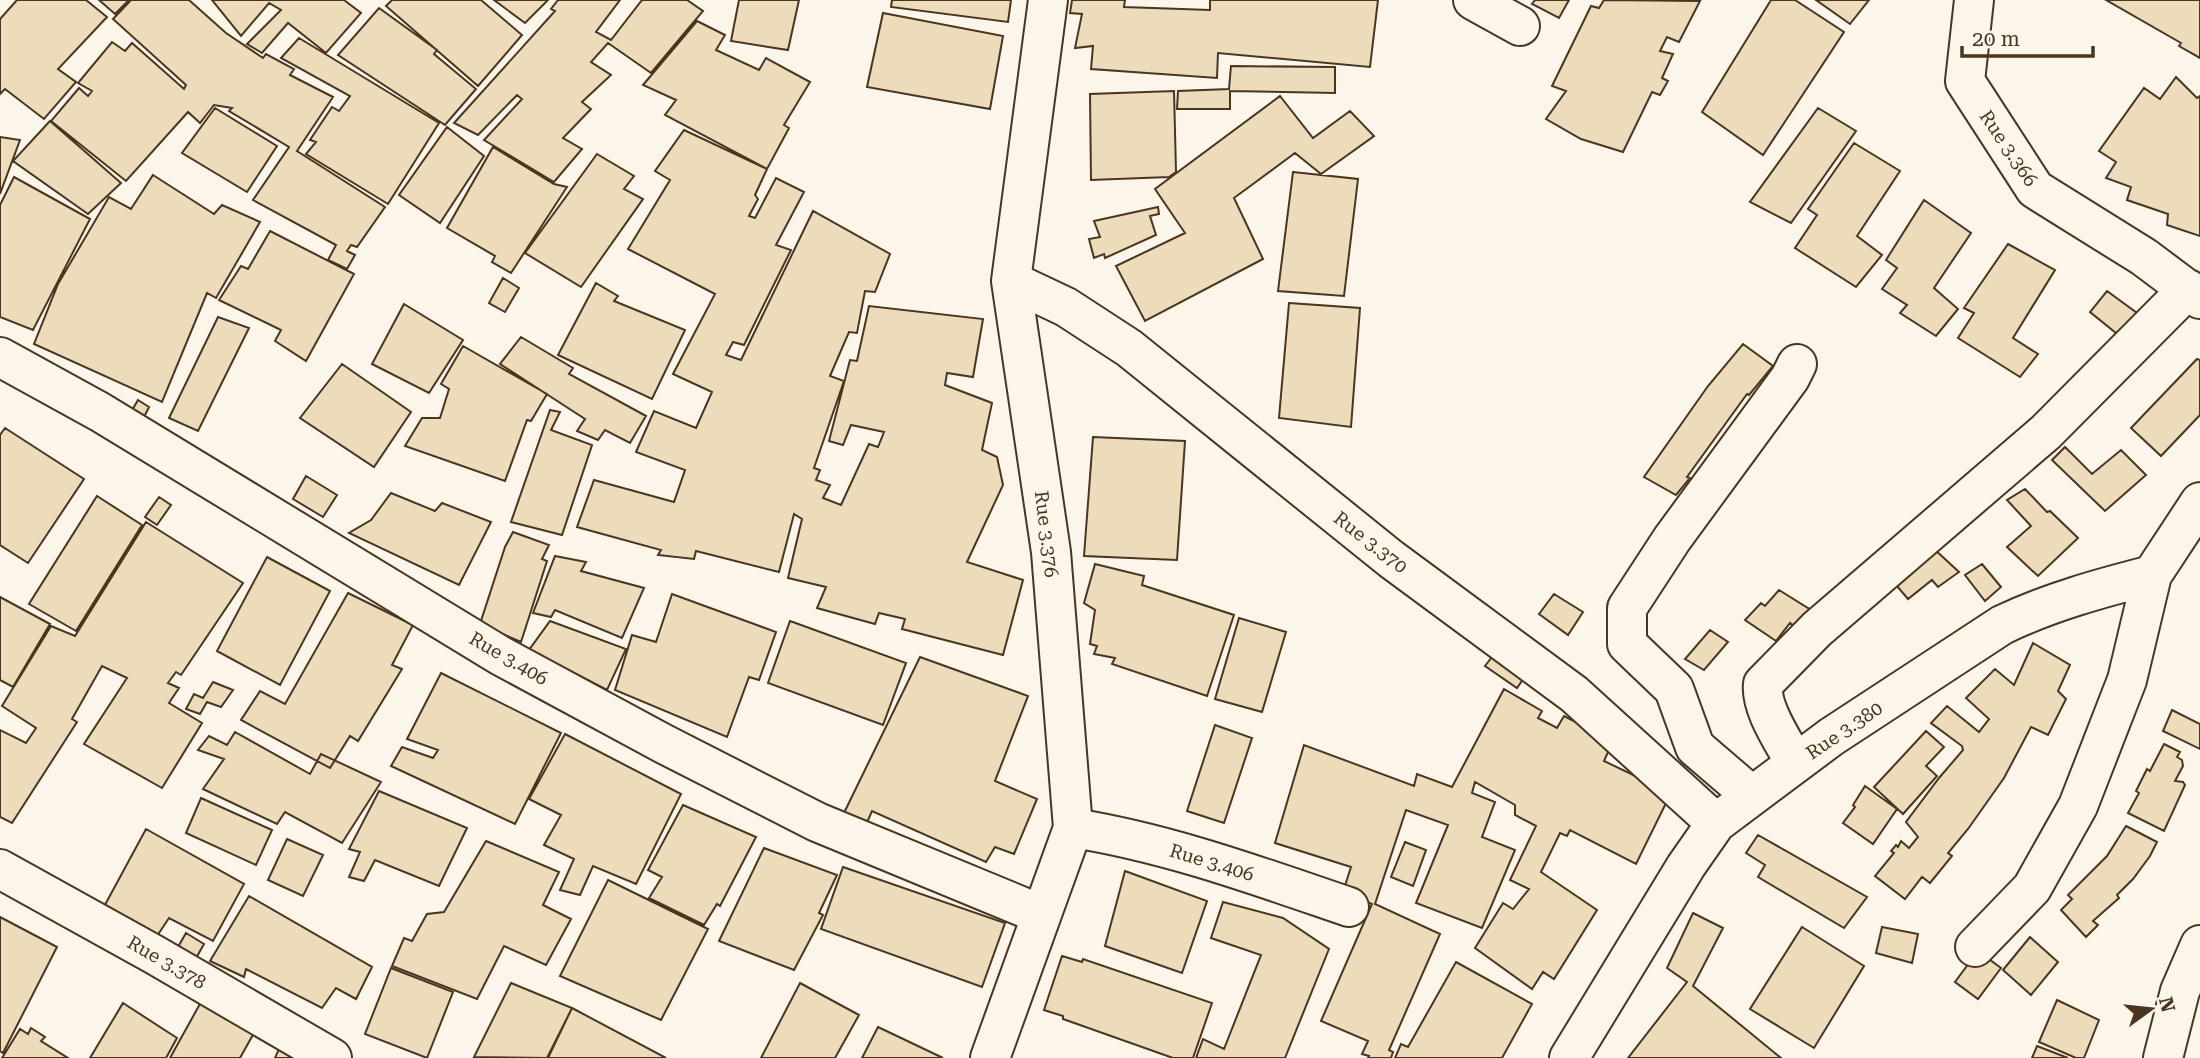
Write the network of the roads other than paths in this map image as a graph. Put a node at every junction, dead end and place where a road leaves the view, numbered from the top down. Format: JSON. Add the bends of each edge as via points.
{"nodes":[{"id":1,"x":1048,"y":0,"type":"edge"},
{"id":2,"x":1473,"y":0,"type":"edge"},
{"id":3,"x":1974,"y":0,"type":"edge"},
{"id":4,"x":1520,"y":26,"type":"dead end"},
{"id":5,"x":1011,"y":281,"type":"junction"},
{"id":6,"x":2194,"y":294,"type":"edge"},
{"id":7,"x":0,"y":357,"type":"edge"},
{"id":8,"x":1797,"y":364,"type":"dead end"},
{"id":9,"x":2200,"y":502,"type":"edge"},
{"id":10,"x":2152,"y":575,"type":"junction"},
{"id":11,"x":1795,"y":763,"type":"junction"},
{"id":12,"x":1751,"y":795,"type":"junction"},
{"id":13,"x":1717,"y":822,"type":"junction"},
{"id":14,"x":1073,"y":828,"type":"junction"},
{"id":15,"x":0,"y":869,"type":"edge"},
{"id":16,"x":1349,"y":907,"type":"dead end"},
{"id":17,"x":1040,"y":914,"type":"junction"},
{"id":18,"x":2200,"y":945,"type":"edge"},
{"id":19,"x":1975,"y":947,"type":"dead end"},
{"id":20,"x":332,"y":1058,"type":"edge"},
{"id":21,"x":990,"y":1058,"type":"edge"},
{"id":22,"x":1569,"y":1058,"type":"edge"},
{"id":23,"x":2163,"y":1058,"type":"edge"}],
"edges":[{"from":1,"to":5,"type":"street","name":"Rue 3.376"},
{"from":2,"to":4,"type":"street"},
{"from":3,"to":6,"type":"street","name":"Rue 3.366","via":[[1965,81],[2035,189]]},
{"from":5,"to":13,"type":"street","name":"Rue 3.370","via":[[1066,307],[1129,348],[1391,559],[1574,694]]},
{"from":5,"to":14,"type":"street","name":"Rue 3.376","via":[[1051,552]]},
{"from":6,"to":11,"type":"street","via":[[2046,432],[1817,629],[1763,684],[1769,711]]},
{"from":7,"to":17,"type":"street","name":"Rue 3.406","via":[[100,412],[501,656],[664,744],[817,822]]},
{"from":8,"to":12,"type":"street","via":[[1627,608],[1627,644],[1674,690],[1695,747]]},
{"from":9,"to":10,"type":"street"},
{"from":10,"to":11,"type":"street","name":"Rue 3.380","via":[[2090,591],[2003,625]]},
{"from":10,"to":19,"type":"street","via":[[2127,680],[2078,806],[2032,888]]},
{"from":11,"to":12,"type":"street","name":"Rue 3.380"},
{"from":12,"to":13,"type":"street","name":"Rue 3.380"},
{"from":13,"to":22,"type":"street","name":"Rue 3.380"},
{"from":14,"to":16,"type":"street","name":"Rue 3.406","via":[[1179,850]]},
{"from":14,"to":17,"type":"street","name":"Rue 3.376"},
{"from":15,"to":20,"type":"street","name":"Rue 3.378"},
{"from":17,"to":21,"type":"street","name":"Rue 3.376"},
{"from":18,"to":23,"type":"street","via":[[2180,991]]}]}
